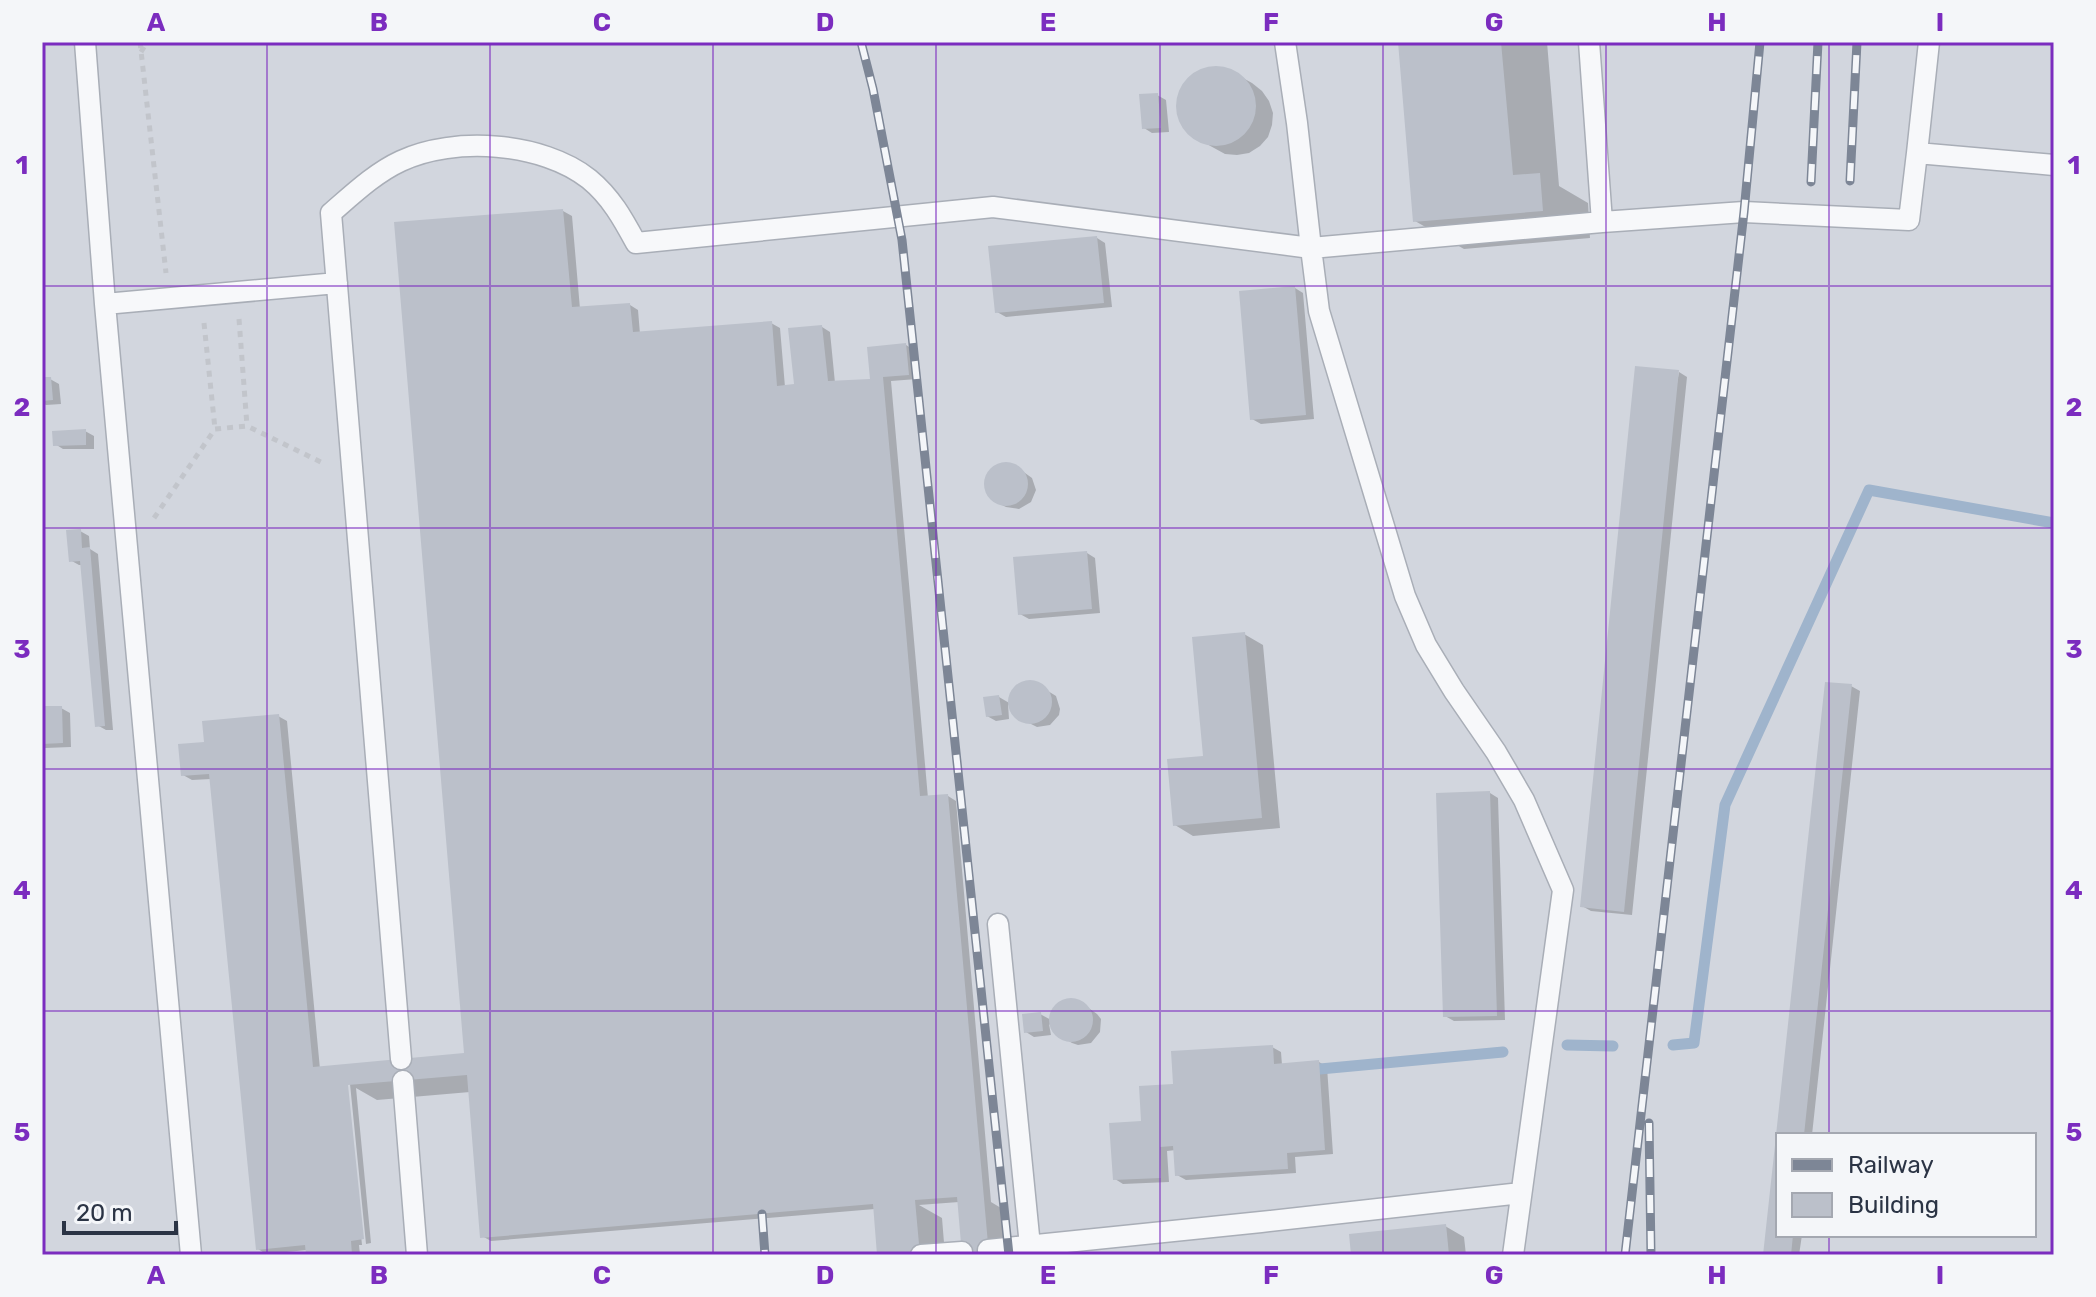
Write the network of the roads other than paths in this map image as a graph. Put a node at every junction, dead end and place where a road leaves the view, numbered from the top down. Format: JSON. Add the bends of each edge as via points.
{"nodes":[{"id":1,"x":85,"y":42,"type":"edge"},
{"id":2,"x":1285,"y":42,"type":"edge"},
{"id":3,"x":1589,"y":42,"type":"edge"},
{"id":4,"x":1929,"y":42,"type":"edge"},
{"id":5,"x":1917,"y":153,"type":"junction"},
{"id":6,"x":2054,"y":165,"type":"edge"},
{"id":7,"x":1602,"y":222,"type":"junction"},
{"id":8,"x":1311,"y":248,"type":"junction"},
{"id":9,"x":337,"y":283,"type":"junction"},
{"id":10,"x":105,"y":304,"type":"junction"},
{"id":11,"x":998,"y":924,"type":"dead end"},
{"id":12,"x":401,"y":1059,"type":"dead end"},
{"id":13,"x":403,"y":1081,"type":"dead end"},
{"id":14,"x":1521,"y":1193,"type":"junction"},
{"id":15,"x":1030,"y":1246,"type":"junction"},
{"id":16,"x":988,"y":1250,"type":"dead end"},
{"id":17,"x":962,"y":1252,"type":"dead end"},
{"id":18,"x":191,"y":1255,"type":"edge"},
{"id":19,"x":417,"y":1255,"type":"edge"},
{"id":20,"x":921,"y":1255,"type":"edge"},
{"id":21,"x":1513,"y":1255,"type":"edge"}],
"edges":[{"from":1,"to":10,"type":"lane"},
{"from":2,"to":8,"type":"lane"},
{"from":3,"to":7,"type":"lane"},
{"from":4,"to":5,"type":"lane"},
{"from":5,"to":6,"type":"lane"},
{"from":5,"to":7,"type":"lane","via":[[1909,220],[1744,212]]},
{"from":7,"to":8,"type":"lane"},
{"from":8,"to":9,"type":"lane","via":[[993,207],[636,243],[621,214],[588,178],[559,161],[494,146],[435,149],[399,162],[331,213]]},
{"from":8,"to":14,"type":"lane","via":[[1319,311],[1405,596],[1426,645],[1524,800],[1563,890]]},
{"from":9,"to":10,"type":"lane"},
{"from":9,"to":12,"type":"lane"},
{"from":10,"to":18,"type":"lane"},
{"from":11,"to":15,"type":"lane"},
{"from":13,"to":19,"type":"lane"},
{"from":14,"to":15,"type":"lane"},
{"from":14,"to":21,"type":"lane"},
{"from":15,"to":16,"type":"lane"},
{"from":17,"to":20,"type":"lane"}]}
